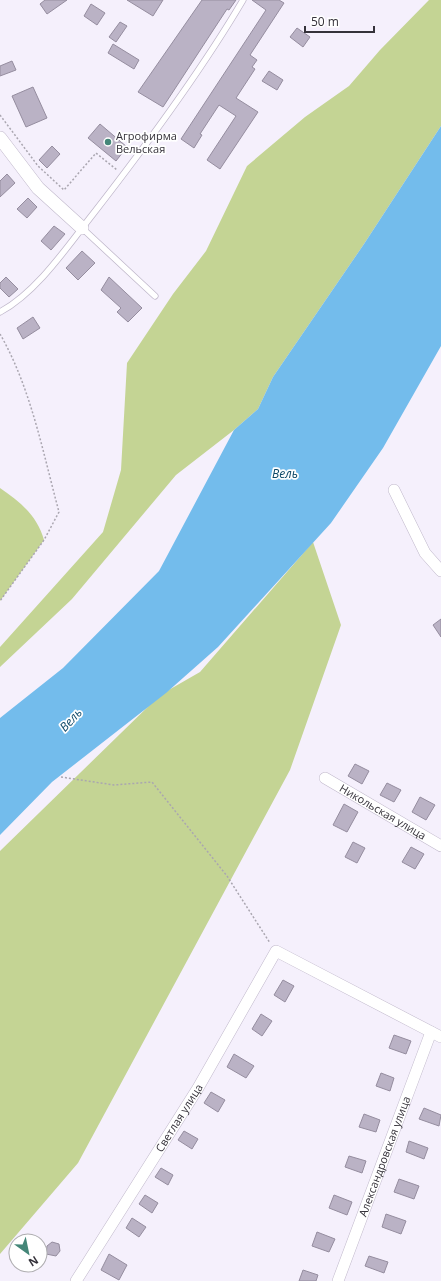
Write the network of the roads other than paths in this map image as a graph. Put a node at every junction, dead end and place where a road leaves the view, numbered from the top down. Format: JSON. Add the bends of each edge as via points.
{"nodes":[{"id":1,"x":243,"y":0,"type":"edge"},
{"id":2,"x":0,"y":138,"type":"edge"},
{"id":3,"x":82,"y":228,"type":"junction"},
{"id":4,"x":155,"y":296,"type":"dead end"},
{"id":5,"x":0,"y":312,"type":"edge"},
{"id":6,"x":394,"y":490,"type":"dead end"},
{"id":7,"x":441,"y":571,"type":"edge"},
{"id":8,"x":325,"y":778,"type":"dead end"},
{"id":9,"x":441,"y":846,"type":"edge"},
{"id":10,"x":436,"y":1034,"type":"edge"},
{"id":11,"x":76,"y":1281,"type":"edge"},
{"id":12,"x":338,"y":1281,"type":"edge"}],
"edges":[{"from":1,"to":3,"type":"lane","via":[[181,93]]},
{"from":2,"to":3,"type":"street","via":[[38,188]]},
{"from":3,"to":4,"type":"lane"},
{"from":3,"to":5,"type":"lane","via":[[34,287],[16,304]]},
{"from":6,"to":7,"type":"street","via":[[424,553]]},
{"from":8,"to":9,"type":"street","name":"Никольская улица"},
{"from":10,"to":11,"type":"street","name":"Светлая улица","via":[[276,951],[198,1088]]},
{"from":10,"to":12,"type":"street","name":"Александровская улица"}]}
